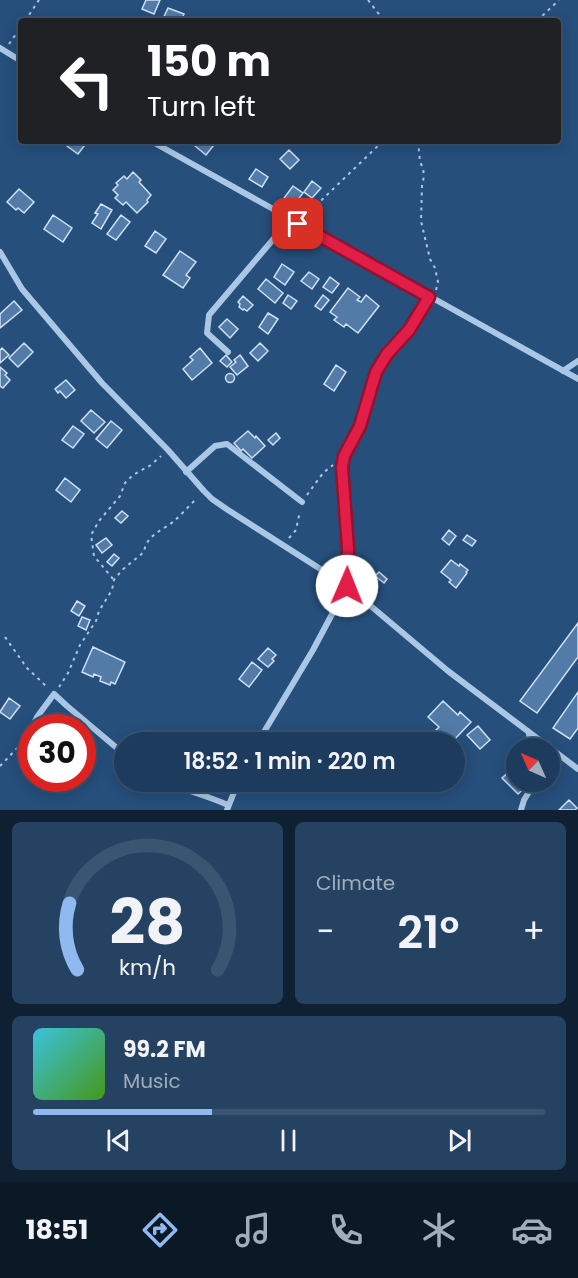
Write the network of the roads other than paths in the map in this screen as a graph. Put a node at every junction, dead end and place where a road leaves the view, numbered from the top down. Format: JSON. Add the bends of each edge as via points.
{"nodes":[{"id":1,"x":2,"y":50,"type":"edge"},
{"id":2,"x":18,"y":59,"type":"edge"},
{"id":3,"x":156,"y":144,"type":"edge"},
{"id":4,"x":298,"y":224,"type":"junction"},
{"id":5,"x":0,"y":252,"type":"edge"},
{"id":6,"x":431,"y":298,"type":"junction"},
{"id":7,"x":228,"y":352,"type":"dead end"},
{"id":8,"x":578,"y":361,"type":"edge"},
{"id":9,"x":563,"y":371,"type":"junction"},
{"id":10,"x":578,"y":379,"type":"edge"},
{"id":11,"x":186,"y":472,"type":"junction"},
{"id":12,"x":302,"y":502,"type":"dead end"},
{"id":13,"x":347,"y":586,"type":"junction"},
{"id":14,"x":39,"y":714,"type":"edge"},
{"id":15,"x":76,"y":714,"type":"edge"},
{"id":16,"x":96,"y":730,"type":"edge"},
{"id":17,"x":264,"y":732,"type":"edge"},
{"id":18,"x":529,"y":733,"type":"junction"},
{"id":19,"x":530,"y":738,"type":"edge"},
{"id":20,"x":114,"y":746,"type":"edge"},
{"id":21,"x":578,"y":770,"type":"edge"},
{"id":22,"x":191,"y":792,"type":"edge"},
{"id":23,"x":234,"y":792,"type":"edge"},
{"id":24,"x":529,"y":792,"type":"edge"},
{"id":25,"x":227,"y":807,"type":"edge"},
{"id":26,"x":521,"y":810,"type":"edge"}],
"edges":[{"from":1,"to":2,"type":"street"},
{"from":3,"to":4,"type":"street"},
{"from":4,"to":6,"type":"street"},
{"from":4,"to":7,"type":"street","via":[[276,236],[209,315],[207,333]]},
{"from":5,"to":11,"type":"street","via":[[22,289],[102,383]]},
{"from":6,"to":9,"type":"street"},
{"from":6,"to":13,"type":"street","via":[[376,372],[360,426],[344,456]]},
{"from":8,"to":9,"type":"street"},
{"from":9,"to":10,"type":"street"},
{"from":11,"to":12,"type":"street","via":[[215,446],[227,444]]},
{"from":11,"to":13,"type":"street","via":[[212,499]]},
{"from":13,"to":17,"type":"street"},
{"from":13,"to":18,"type":"street"},
{"from":14,"to":15,"type":"street","via":[[54,694]]},
{"from":16,"to":20,"type":"street"},
{"from":18,"to":19,"type":"street"},
{"from":18,"to":21,"type":"street"},
{"from":22,"to":25,"type":"street"},
{"from":23,"to":25,"type":"street"},
{"from":24,"to":26,"type":"street"}]}
